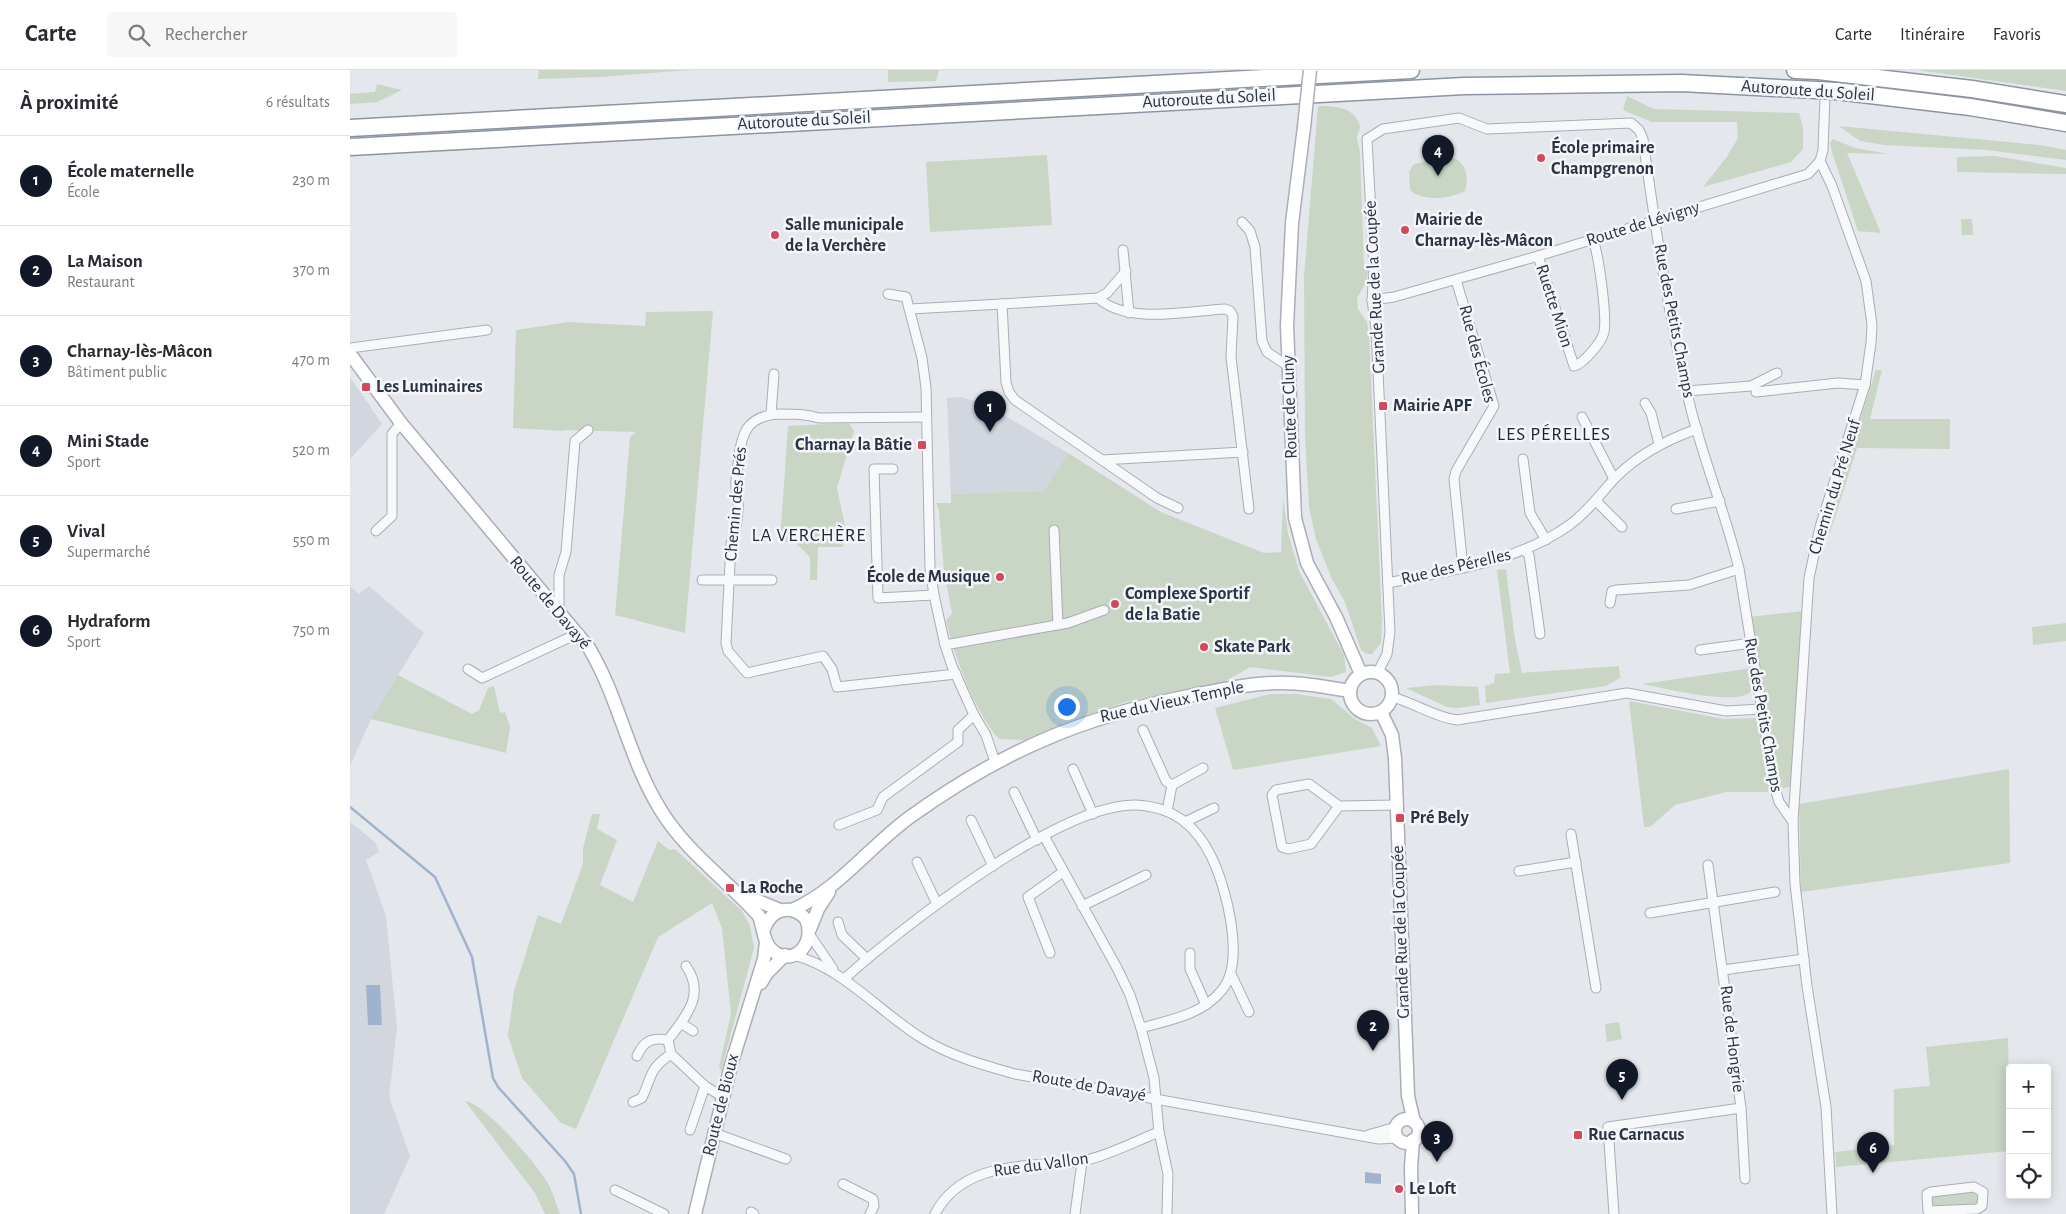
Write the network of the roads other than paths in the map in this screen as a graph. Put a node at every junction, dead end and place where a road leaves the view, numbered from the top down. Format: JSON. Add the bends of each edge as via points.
{"nodes":[{"id":1,"x":1310,"y":70,"type":"edge"},
{"id":2,"x":1411,"y":70,"type":"edge"},
{"id":3,"x":1795,"y":70,"type":"edge"},
{"id":4,"x":1826,"y":71,"type":"edge"},
{"id":5,"x":2066,"y":104,"type":"edge"},
{"id":6,"x":2066,"y":123,"type":"edge"},
{"id":7,"x":350,"y":128,"type":"edge"},
{"id":8,"x":1367,"y":139,"type":"joint"},
{"id":9,"x":350,"y":146,"type":"edge"},
{"id":10,"x":1820,"y":161,"type":"junction"},
{"id":11,"x":1654,"y":220,"type":"junction"},
{"id":12,"x":1242,"y":222,"type":"dead end"},
{"id":13,"x":1593,"y":240,"type":"junction"},
{"id":14,"x":1123,"y":250,"type":"dead end"},
{"id":15,"x":1538,"y":256,"type":"junction"},
{"id":16,"x":1126,"y":271,"type":"junction"},
{"id":17,"x":1456,"y":280,"type":"junction"},
{"id":18,"x":888,"y":294,"type":"dead end"},
{"id":19,"x":1098,"y":298,"type":"junction"},
{"id":20,"x":1372,"y":300,"type":"junction"},
{"id":21,"x":1002,"y":304,"type":"junction"},
{"id":22,"x":910,"y":309,"type":"junction"},
{"id":23,"x":1129,"y":314,"type":"junction"},
{"id":24,"x":487,"y":330,"type":"dead end"},
{"id":25,"x":350,"y":348,"type":"edge"},
{"id":26,"x":350,"y":354,"type":"edge"},
{"id":27,"x":1288,"y":366,"type":"junction"},
{"id":28,"x":1777,"y":373,"type":"dead end"},
{"id":29,"x":774,"y":374,"type":"dead end"},
{"id":30,"x":1865,"y":385,"type":"junction"},
{"id":31,"x":1687,"y":391,"type":"junction"},
{"id":32,"x":1756,"y":392,"type":"dead end"},
{"id":33,"x":1645,"y":403,"type":"dead end"},
{"id":34,"x":771,"y":414,"type":"junction"},
{"id":35,"x":926,"y":417,"type":"junction"},
{"id":36,"x":1582,"y":418,"type":"dead end"},
{"id":37,"x":401,"y":423,"type":"junction"},
{"id":38,"x":1697,"y":429,"type":"junction"},
{"id":39,"x":588,"y":430,"type":"dead end"},
{"id":40,"x":1658,"y":444,"type":"junction"},
{"id":41,"x":1242,"y":452,"type":"junction"},
{"id":42,"x":1523,"y":459,"type":"dead end"},
{"id":43,"x":1102,"y":460,"type":"junction"},
{"id":44,"x":893,"y":469,"type":"dead end"},
{"id":45,"x":1614,"y":480,"type":"junction"},
{"id":46,"x":1720,"y":500,"type":"junction"},
{"id":47,"x":1596,"y":501,"type":"junction"},
{"id":48,"x":1178,"y":508,"type":"dead end"},
{"id":49,"x":1249,"y":509,"type":"dead end"},
{"id":50,"x":1676,"y":509,"type":"dead end"},
{"id":51,"x":1622,"y":526,"type":"dead end"},
{"id":52,"x":1054,"y":530,"type":"dead end"},
{"id":53,"x":376,"y":531,"type":"dead end"},
{"id":54,"x":1546,"y":540,"type":"junction"},
{"id":55,"x":1525,"y":551,"type":"junction"},
{"id":56,"x":1463,"y":568,"type":"junction"},
{"id":57,"x":1739,"y":568,"type":"junction"},
{"id":58,"x":702,"y":580,"type":"dead end"},
{"id":59,"x":729,"y":580,"type":"junction"},
{"id":60,"x":772,"y":580,"type":"dead end"},
{"id":61,"x":1388,"y":583,"type":"junction"},
{"id":62,"x":934,"y":596,"type":"junction"},
{"id":63,"x":1610,"y":603,"type":"dead end"},
{"id":64,"x":559,"y":609,"type":"junction"},
{"id":65,"x":1104,"y":610,"type":"dead end"},
{"id":66,"x":1058,"y":625,"type":"junction"},
{"id":67,"x":579,"y":633,"type":"junction"},
{"id":68,"x":1540,"y":634,"type":"dead end"},
{"id":69,"x":1752,"y":644,"type":"junction"},
{"id":70,"x":945,"y":645,"type":"junction"},
{"id":71,"x":1700,"y":650,"type":"dead end"},
{"id":72,"x":468,"y":669,"type":"dead end"},
{"id":73,"x":1378,"y":672,"type":"junction"},
{"id":74,"x":956,"y":674,"type":"junction"},
{"id":75,"x":1361,"y":674,"type":"junction"},
{"id":76,"x":1350,"y":691,"type":"junction"},
{"id":77,"x":1392,"y":698,"type":"junction"},
{"id":78,"x":1762,"y":709,"type":"junction"},
{"id":79,"x":1381,"y":712,"type":"junction"},
{"id":80,"x":974,"y":715,"type":"junction"},
{"id":81,"x":1143,"y":730,"type":"dead end"},
{"id":82,"x":995,"y":762,"type":"junction"},
{"id":83,"x":1203,"y":768,"type":"dead end"},
{"id":84,"x":1073,"y":769,"type":"dead end"},
{"id":85,"x":1172,"y":785,"type":"junction"},
{"id":86,"x":1014,"y":792,"type":"dead end"},
{"id":87,"x":1396,"y":805,"type":"junction"},
{"id":88,"x":1339,"y":806,"type":"junction"},
{"id":89,"x":1214,"y":808,"type":"dead end"},
{"id":90,"x":1166,"y":811,"type":"junction"},
{"id":91,"x":1094,"y":814,"type":"junction"},
{"id":92,"x":971,"y":820,"type":"dead end"},
{"id":93,"x":1185,"y":822,"type":"junction"},
{"id":94,"x":1793,"y":822,"type":"junction"},
{"id":95,"x":839,"y":825,"type":"dead end"},
{"id":96,"x":1571,"y":834,"type":"dead end"},
{"id":97,"x":1040,"y":838,"type":"junction"},
{"id":98,"x":917,"y":862,"type":"dead end"},
{"id":99,"x":1576,"y":862,"type":"junction"},
{"id":100,"x":1708,"y":865,"type":"dead end"},
{"id":101,"x":993,"y":866,"type":"junction"},
{"id":102,"x":1519,"y":871,"type":"dead end"},
{"id":103,"x":1063,"y":872,"type":"junction"},
{"id":104,"x":1146,"y":875,"type":"dead end"},
{"id":105,"x":834,"y":883,"type":"junction"},
{"id":106,"x":738,"y":892,"type":"junction"},
{"id":107,"x":1775,"y":892,"type":"dead end"},
{"id":108,"x":1713,"y":903,"type":"junction"},
{"id":109,"x":937,"y":904,"type":"junction"},
{"id":110,"x":1082,"y":906,"type":"junction"},
{"id":111,"x":786,"y":910,"type":"junction"},
{"id":112,"x":1650,"y":913,"type":"dead end"},
{"id":113,"x":838,"y":922,"type":"dead end"},
{"id":114,"x":764,"y":929,"type":"junction"},
{"id":115,"x":810,"y":932,"type":"junction"},
{"id":116,"x":766,"y":942,"type":"junction"},
{"id":117,"x":1050,"y":953,"type":"dead end"},
{"id":118,"x":1190,"y":953,"type":"dead end"},
{"id":119,"x":789,"y":955,"type":"junction"},
{"id":120,"x":866,"y":959,"type":"junction"},
{"id":121,"x":1804,"y":959,"type":"junction"},
{"id":122,"x":686,"y":966,"type":"dead end"},
{"id":123,"x":1724,"y":970,"type":"junction"},
{"id":124,"x":1231,"y":974,"type":"junction"},
{"id":125,"x":840,"y":976,"type":"junction"},
{"id":126,"x":1596,"y":988,"type":"dead end"},
{"id":127,"x":752,"y":998,"type":"junction"},
{"id":128,"x":1206,"y":1005,"type":"junction"},
{"id":129,"x":1250,"y":1012,"type":"dead end"},
{"id":130,"x":681,"y":1023,"type":"junction"},
{"id":131,"x":1141,"y":1028,"type":"junction"},
{"id":132,"x":693,"y":1031,"type":"dead end"},
{"id":133,"x":668,"y":1040,"type":"junction"},
{"id":134,"x":671,"y":1054,"type":"junction"},
{"id":135,"x":637,"y":1056,"type":"dead end"},
{"id":136,"x":705,"y":1086,"type":"junction"},
{"id":137,"x":1408,"y":1096,"type":"junction"},
{"id":138,"x":723,"y":1097,"type":"junction"},
{"id":139,"x":1157,"y":1098,"type":"junction"},
{"id":140,"x":633,"y":1102,"type":"dead end"},
{"id":141,"x":1741,"y":1108,"type":"junction"},
{"id":142,"x":1414,"y":1122,"type":"junction"},
{"id":143,"x":690,"y":1130,"type":"dead end"},
{"id":144,"x":1158,"y":1132,"type":"junction"},
{"id":145,"x":714,"y":1133,"type":"junction"},
{"id":146,"x":1402,"y":1134,"type":"junction"},
{"id":147,"x":786,"y":1159,"type":"dead end"},
{"id":148,"x":1082,"y":1162,"type":"junction"},
{"id":149,"x":1745,"y":1179,"type":"dead end"},
{"id":150,"x":843,"y":1184,"type":"dead end"},
{"id":151,"x":615,"y":1190,"type":"dead end"},
{"id":152,"x":1927,"y":1213,"type":"edge"},
{"id":153,"x":664,"y":1214,"type":"edge"},
{"id":154,"x":695,"y":1214,"type":"edge"},
{"id":155,"x":870,"y":1214,"type":"edge"},
{"id":156,"x":935,"y":1214,"type":"edge"},
{"id":157,"x":1076,"y":1214,"type":"edge"},
{"id":158,"x":1167,"y":1214,"type":"edge"},
{"id":159,"x":1412,"y":1214,"type":"edge"},
{"id":160,"x":1614,"y":1214,"type":"edge"},
{"id":161,"x":1832,"y":1214,"type":"edge"}],
"edges":[{"from":1,"to":27,"type":"main road","name":"Route de Cluny","bridge":true,"via":[[1291,242]]},
{"from":2,"to":7,"type":"highway","name":"Autoroute du Soleil"},
{"from":3,"to":4,"type":"highway","name":"Autoroute du Soleil"},
{"from":4,"to":5,"type":"highway","name":"Autoroute du Soleil","via":[[1972,88]]},
{"from":4,"to":10,"type":"street"},
{"from":6,"to":9,"type":"highway","name":"Autoroute du Soleil","bridge":true,"via":[[1970,107],[1836,92],[1681,83],[1464,86]]},
{"from":8,"to":11,"type":"street","name":"Rue des Petits Champs","via":[[1383,129],[1459,118],[1487,129],[1631,123],[1643,139]]},
{"from":8,"to":20,"type":"street","name":"Grande Rue de la Coupée","via":[[1374,270]]},
{"from":10,"to":11,"type":"street","name":"Route de Lévigny","via":[[1815,169],[1798,177]]},
{"from":10,"to":30,"type":"street","name":"Chemin du Pré Neuf","via":[[1848,228],[1868,294],[1871,343]]},
{"from":11,"to":13,"type":"street","name":"Route de Lévigny"},
{"from":11,"to":31,"type":"street","name":"Rue des Petits Champs"},
{"from":12,"to":27,"type":"street","via":[[1250,231],[1255,247],[1262,341],[1267,352]]},
{"from":13,"to":15,"type":"street","name":"Route de Lévigny"},
{"from":13,"to":15,"type":"street","name":"Ruette Mion","via":[[1600,265],[1604,331],[1586,359],[1574,366]]},
{"from":14,"to":16,"type":"street"},
{"from":15,"to":17,"type":"street","name":"Route de Lévigny"},
{"from":16,"to":19,"type":"street","via":[[1107,293]]},
{"from":16,"to":23,"type":"street"},
{"from":17,"to":20,"type":"street","name":"Route de Lévigny"},
{"from":17,"to":56,"type":"street","name":"Rue des Écoles","via":[[1494,406],[1454,479]]},
{"from":18,"to":22,"type":"street","via":[[906,297]]},
{"from":19,"to":21,"type":"street"},
{"from":19,"to":23,"type":"street"},
{"from":20,"to":61,"type":"street","name":"Grande Rue de la Coupée"},
{"from":21,"to":22,"type":"street"},
{"from":21,"to":43,"type":"street","via":[[1009,392],[1014,400]]},
{"from":22,"to":35,"type":"street","via":[[922,358]]},
{"from":23,"to":41,"type":"street","via":[[1230,311],[1231,357]]},
{"from":24,"to":25,"type":"street"},
{"from":26,"to":37,"type":"main road","name":"Route de Davayé"},
{"from":27,"to":75,"type":"main road","name":"Route de Cluny","via":[[1296,518],[1307,562]]},
{"from":28,"to":31,"type":"street","via":[[1751,386]]},
{"from":29,"to":34,"type":"street"},
{"from":30,"to":32,"type":"street","via":[[1838,383]]},
{"from":30,"to":94,"type":"street","name":"Chemin du Pré Neuf","via":[[1820,527],[1809,578]]},
{"from":31,"to":38,"type":"street","name":"Rue des Petits Champs"},
{"from":33,"to":40,"type":"street","via":[[1651,413]]},
{"from":34,"to":35,"type":"street","name":"Chemin des Prés","via":[[805,413],[818,418]]},
{"from":34,"to":59,"type":"street","name":"Chemin des Prés","via":[[748,426],[742,439]]},
{"from":35,"to":62,"type":"street","via":[[930,568]]},
{"from":36,"to":45,"type":"street"},
{"from":37,"to":53,"type":"street","via":[[392,434],[392,516]]},
{"from":37,"to":64,"type":"main road","name":"Route de Davayé"},
{"from":38,"to":40,"type":"street","name":"Rue des Pérelles"},
{"from":38,"to":46,"type":"street","name":"Rue des Petits Champs"},
{"from":39,"to":64,"type":"street","via":[[575,441],[566,552],[559,575]]},
{"from":40,"to":45,"type":"street","name":"Rue des Pérelles"},
{"from":41,"to":43,"type":"street"},
{"from":41,"to":49,"type":"street"},
{"from":42,"to":54,"type":"street","via":[[1530,513]]},
{"from":43,"to":48,"type":"street","via":[[1157,498]]},
{"from":44,"to":62,"type":"street","via":[[874,469],[878,598]]},
{"from":45,"to":47,"type":"street","name":"Rue des Pérelles"},
{"from":46,"to":50,"type":"street"},
{"from":46,"to":57,"type":"street","name":"Rue des Petits Champs"},
{"from":47,"to":51,"type":"street"},
{"from":47,"to":54,"type":"street","name":"Rue des Pérelles","via":[[1569,526]]},
{"from":52,"to":66,"type":"street"},
{"from":54,"to":55,"type":"street","name":"Rue des Pérelles"},
{"from":55,"to":56,"type":"street","name":"Rue des Pérelles"},
{"from":55,"to":68,"type":"street","name":"Rue des Pérelles","via":[[1529,555]]},
{"from":56,"to":61,"type":"street","name":"Rue des Pérelles"},
{"from":57,"to":63,"type":"street","via":[[1689,585],[1612,591]]},
{"from":57,"to":69,"type":"street","name":"Rue des Petits Champs"},
{"from":58,"to":59,"type":"street","name":"Chemin des Prés"},
{"from":59,"to":60,"type":"street","name":"Chemin des Prés"},
{"from":59,"to":74,"type":"street","name":"Chemin des Prés","via":[[726,643],[728,651],[747,673],[823,656],[832,669],[837,687]]},
{"from":61,"to":73,"type":"street","name":"Grande Rue de la Coupée","via":[[1388,648]]},
{"from":62,"to":70,"type":"street"},
{"from":64,"to":67,"type":"main road","name":"Route de Davayé"},
{"from":65,"to":66,"type":"street"},
{"from":66,"to":70,"type":"street"},
{"from":67,"to":72,"type":"street","via":[[482,678]]},
{"from":67,"to":106,"type":"main road","name":"Route de Davayé","via":[[598,662],[660,809],[681,837]]},
{"from":69,"to":71,"type":"street"},
{"from":69,"to":78,"type":"street","name":"Rue des Petits Champs"},
{"from":70,"to":74,"type":"street"},
{"from":73,"to":75,"type":"main road"},
{"from":73,"to":77,"type":"main road","via":[[1391,685]]},
{"from":74,"to":80,"type":"street"},
{"from":75,"to":76,"type":"main road","via":[[1355,678]]},
{"from":76,"to":79,"type":"main road","via":[[1354,706],[1361,711],[1368,714]]},
{"from":76,"to":82,"type":"main road","name":"Rue du Vieux Temple","via":[[1276,683],[1169,700],[1082,723]]},
{"from":77,"to":78,"type":"street","via":[[1405,700],[1442,718],[1457,720],[1627,693],[1726,711]]},
{"from":77,"to":79,"type":"main road"},
{"from":78,"to":94,"type":"street","name":"Rue des Petits Champs","via":[[1774,785],[1779,802]]},
{"from":79,"to":87,"type":"main road","name":"Grande Rue de la Coupée","via":[[1394,746]]},
{"from":80,"to":82,"type":"street","via":[[986,735]]},
{"from":80,"to":95,"type":"street","via":[[958,730],[958,742],[883,797],[877,810]]},
{"from":81,"to":85,"type":"street","via":[[1166,781]]},
{"from":82,"to":105,"type":"main road","name":"Rue du Vieux Temple","via":[[937,797],[902,823]]},
{"from":83,"to":85,"type":"street"},
{"from":84,"to":91,"type":"street"},
{"from":85,"to":90,"type":"street"},
{"from":86,"to":97,"type":"street"},
{"from":87,"to":88,"type":"street"},
{"from":87,"to":137,"type":"main road","name":"Grande Rue de la Coupée"},
{"from":88,"to":88,"type":"street","via":[[1309,784],[1276,790],[1272,795],[1282,847],[1288,849],[1311,844]]},
{"from":89,"to":93,"type":"street"},
{"from":90,"to":91,"type":"street","via":[[1136,805]]},
{"from":90,"to":93,"type":"street"},
{"from":91,"to":97,"type":"street"},
{"from":92,"to":101,"type":"street"},
{"from":93,"to":124,"type":"street","via":[[1211,856],[1224,892],[1231,923]]},
{"from":94,"to":121,"type":"street","via":[[1795,884]]},
{"from":96,"to":99,"type":"street"},
{"from":97,"to":101,"type":"street"},
{"from":97,"to":103,"type":"street"},
{"from":98,"to":109,"type":"street"},
{"from":99,"to":102,"type":"street"},
{"from":99,"to":126,"type":"street"},
{"from":100,"to":108,"type":"street","name":"Rue de Hongrie"},
{"from":101,"to":109,"type":"street"},
{"from":103,"to":110,"type":"street"},
{"from":103,"to":117,"type":"street","via":[[1028,897]]},
{"from":104,"to":110,"type":"street"},
{"from":105,"to":111,"type":"main road","name":"Rue du Vieux Temple","via":[[810,902]]},
{"from":105,"to":115,"type":"main road","name":"Rue du Vieux Temple","via":[[818,909]]},
{"from":106,"to":111,"type":"main road"},
{"from":106,"to":114,"type":"main road","name":"Route de Davayé","via":[[759,916]]},
{"from":107,"to":108,"type":"street"},
{"from":108,"to":112,"type":"street"},
{"from":108,"to":123,"type":"street","name":"Rue de Hongrie"},
{"from":109,"to":120,"type":"street"},
{"from":110,"to":131,"type":"street","via":[[1130,995]]},
{"from":111,"to":114,"type":"main road","via":[[767,920]]},
{"from":111,"to":115,"type":"main road","via":[[801,915]]},
{"from":113,"to":120,"type":"street","via":[[842,935]]},
{"from":114,"to":116,"type":"main road"},
{"from":115,"to":119,"type":"main road","via":[[806,946]]},
{"from":115,"to":125,"type":"street","name":"Route de Davayé","via":[[820,952]]},
{"from":116,"to":119,"type":"main road","via":[[772,950]]},
{"from":116,"to":127,"type":"main road","name":"Route de Bioux"},
{"from":118,"to":128,"type":"street","via":[[1190,969]]},
{"from":119,"to":125,"type":"street","name":"Route de Davayé","via":[[814,960]]},
{"from":119,"to":127,"type":"main road","name":"Route de Bioux","via":[[767,973]]},
{"from":120,"to":125,"type":"street"},
{"from":121,"to":123,"type":"street"},
{"from":121,"to":161,"type":"street","via":[[1826,1107]]},
{"from":122,"to":130,"type":"street","via":[[694,977],[696,989]]},
{"from":123,"to":141,"type":"street","name":"Rue de Hongrie"},
{"from":124,"to":128,"type":"street","via":[[1223,990]]},
{"from":124,"to":129,"type":"street"},
{"from":125,"to":139,"type":"street","name":"Route de Davayé","via":[[924,1040],[979,1064],[1015,1074]]},
{"from":127,"to":138,"type":"main road","name":"Route de Bioux"},
{"from":128,"to":131,"type":"street","via":[[1190,1014]]},
{"from":130,"to":132,"type":"street"},
{"from":130,"to":133,"type":"street"},
{"from":131,"to":139,"type":"street"},
{"from":133,"to":134,"type":"street"},
{"from":133,"to":135,"type":"street","via":[[652,1039],[643,1043]]},
{"from":134,"to":136,"type":"street"},
{"from":134,"to":140,"type":"street","via":[[657,1063],[642,1098]]},
{"from":136,"to":138,"type":"street"},
{"from":136,"to":143,"type":"street"},
{"from":137,"to":142,"type":"main road","name":"Grande Rue de la Coupée"},
{"from":137,"to":146,"type":"main road","name":"Grande Rue de la Coupée"},
{"from":138,"to":145,"type":"main road","name":"Route de Bioux"},
{"from":139,"to":144,"type":"street"},
{"from":139,"to":146,"type":"street","name":"Route de Davayé","via":[[1368,1135]]},
{"from":141,"to":149,"type":"street","name":"Rue de Hongrie"},
{"from":141,"to":160,"type":"street","via":[[1608,1127]]},
{"from":142,"to":146,"type":"main road","via":[[1410,1119]]},
{"from":142,"to":146,"type":"main road","name":"Grande Rue de la Coupée","via":[[1419,1130]]},
{"from":144,"to":148,"type":"street","name":"Rue du Vallon","via":[[1122,1149]]},
{"from":144,"to":158,"type":"street","via":[[1168,1174]]},
{"from":145,"to":147,"type":"street"},
{"from":145,"to":154,"type":"main road","name":"Route de Bioux"},
{"from":146,"to":159,"type":"main road","name":"Grande Rue de la Coupée","via":[[1411,1166]]},
{"from":148,"to":156,"type":"street","name":"Rue du Vallon","via":[[1019,1166],[981,1174],[948,1197]]},
{"from":148,"to":157,"type":"street"},
{"from":150,"to":155,"type":"street","via":[[873,1199]]},
{"from":151,"to":153,"type":"street"},
{"from":152,"to":152,"type":"street","via":[[1977,1209],[1982,1206],[1983,1192],[1974,1187],[1931,1192],[1927,1194]]}]}
